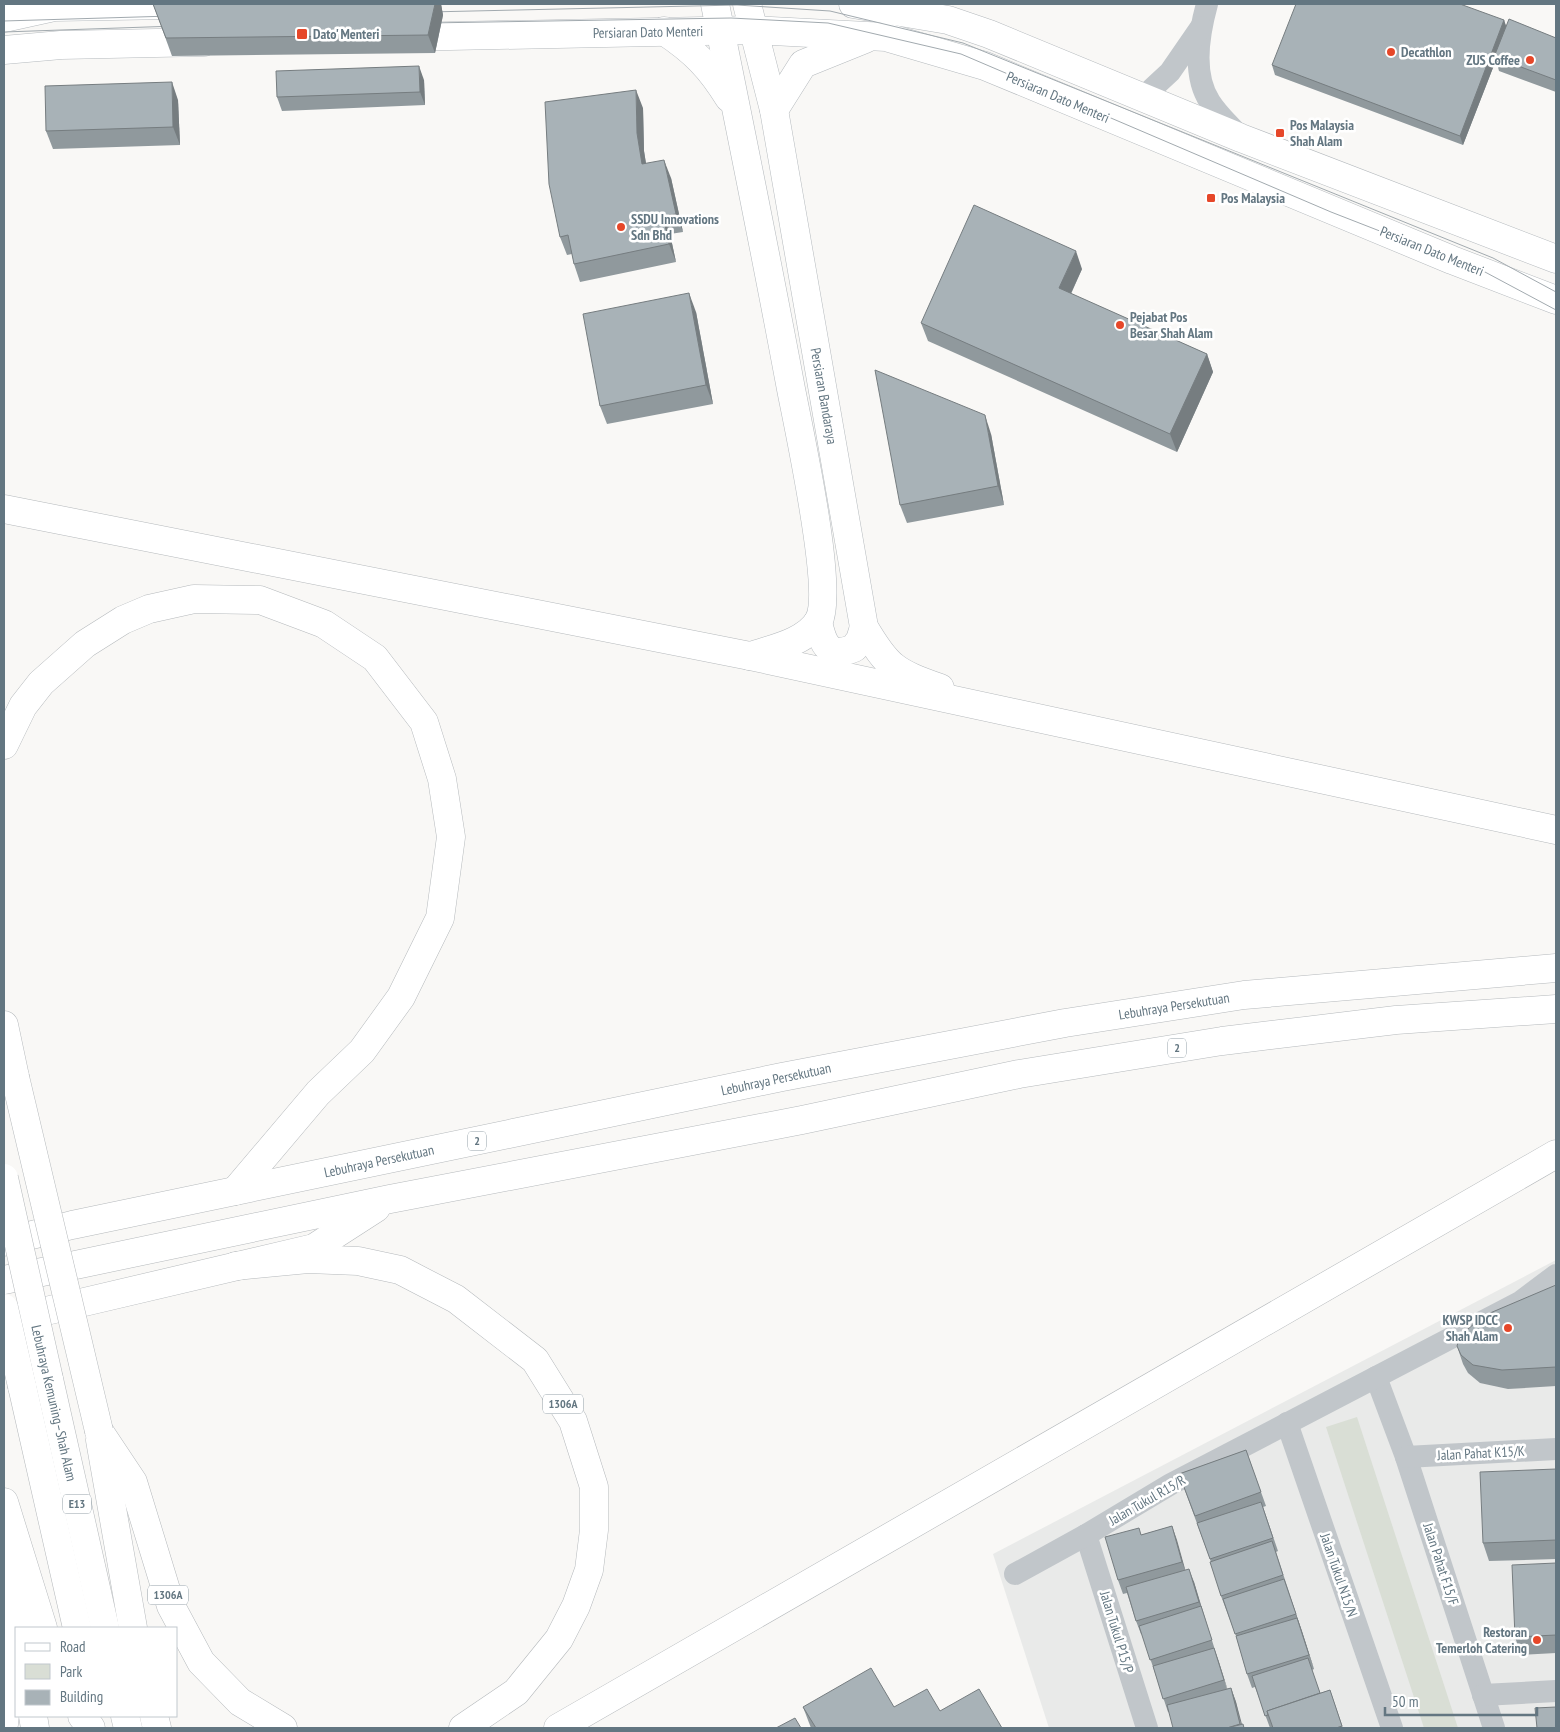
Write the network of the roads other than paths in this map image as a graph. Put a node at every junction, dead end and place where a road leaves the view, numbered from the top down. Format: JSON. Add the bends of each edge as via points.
{"nodes":[{"id":1,"x":230,"y":4,"type":"edge"},
{"id":2,"x":715,"y":4,"type":"edge"},
{"id":3,"x":747,"y":4,"type":"edge"},
{"id":4,"x":853,"y":4,"type":"edge"},
{"id":5,"x":1207,"y":4,"type":"edge"},
{"id":6,"x":4,"y":18,"type":"edge"},
{"id":7,"x":1201,"y":27,"type":"junction"},
{"id":8,"x":721,"y":30,"type":"junction"},
{"id":9,"x":753,"y":30,"type":"junction"},
{"id":10,"x":664,"y":31,"type":"junction"},
{"id":11,"x":872,"y":36,"type":"junction"},
{"id":12,"x":375,"y":38,"type":"edge"},
{"id":13,"x":229,"y":41,"type":"edge"},
{"id":14,"x":4,"y":50,"type":"edge"},
{"id":15,"x":1142,"y":98,"type":"junction"},
{"id":16,"x":774,"y":110,"type":"junction"},
{"id":17,"x":740,"y":117,"type":"junction"},
{"id":18,"x":1241,"y":138,"type":"junction"},
{"id":19,"x":1497,"y":236,"type":"junction"},
{"id":20,"x":1556,"y":243,"type":"edge"},
{"id":21,"x":1556,"y":260,"type":"edge"},
{"id":22,"x":1556,"y":300,"type":"edge"},
{"id":23,"x":4,"y":509,"type":"edge"},
{"id":24,"x":818,"y":622,"type":"junction"},
{"id":25,"x":864,"y":627,"type":"junction"},
{"id":26,"x":750,"y":656,"type":"junction"},
{"id":27,"x":1000,"y":709,"type":"junction"},
{"id":28,"x":4,"y":744,"type":"edge"},
{"id":29,"x":1556,"y":830,"type":"edge"},
{"id":30,"x":1556,"y":968,"type":"edge"},
{"id":31,"x":1556,"y":1009,"type":"edge"},
{"id":32,"x":4,"y":1025,"type":"edge"},
{"id":33,"x":1556,"y":1154,"type":"edge"},
{"id":34,"x":4,"y":1178,"type":"edge"},
{"id":35,"x":235,"y":1191,"type":"junction"},
{"id":36,"x":390,"y":1198,"type":"junction"},
{"id":37,"x":4,"y":1242,"type":"edge"},
{"id":38,"x":236,"y":1266,"type":"junction"},
{"id":39,"x":1556,"y":1275,"type":"edge"},
{"id":40,"x":4,"y":1280,"type":"edge"},
{"id":41,"x":4,"y":1308,"type":"edge"},
{"id":42,"x":4,"y":1321,"type":"edge"},
{"id":43,"x":1376,"y":1377,"type":"junction"},
{"id":44,"x":1287,"y":1423,"type":"junction"},
{"id":45,"x":99,"y":1431,"type":"junction"},
{"id":46,"x":1556,"y":1449,"type":"edge"},
{"id":47,"x":1406,"y":1457,"type":"junction"},
{"id":48,"x":5,"y":1505,"type":"edge"},
{"id":49,"x":1086,"y":1535,"type":"junction"},
{"id":50,"x":1015,"y":1574,"type":"dead end"},
{"id":51,"x":43,"y":1627,"type":"edge"},
{"id":52,"x":77,"y":1627,"type":"edge"},
{"id":53,"x":105,"y":1627,"type":"edge"},
{"id":54,"x":133,"y":1627,"type":"edge"},
{"id":55,"x":15,"y":1628,"type":"edge"},
{"id":56,"x":1556,"y":1691,"type":"edge"},
{"id":57,"x":1483,"y":1695,"type":"junction"},
{"id":58,"x":83,"y":1717,"type":"edge"},
{"id":59,"x":4,"y":1724,"type":"edge"},
{"id":60,"x":91,"y":1728,"type":"edge"},
{"id":61,"x":283,"y":1728,"type":"edge"},
{"id":62,"x":463,"y":1728,"type":"edge"},
{"id":63,"x":558,"y":1728,"type":"edge"},
{"id":64,"x":1147,"y":1728,"type":"edge"},
{"id":65,"x":1392,"y":1728,"type":"edge"},
{"id":66,"x":1494,"y":1728,"type":"edge"}],
"edges":[{"from":1,"to":6,"type":"main road","via":[[54,7]]},
{"from":2,"to":8,"type":"main road"},
{"from":3,"to":9,"type":"main road","name":"Persiaran Bandaraya"},
{"from":4,"to":15,"type":"main road","via":[[948,20]]},
{"from":5,"to":7,"type":"street"},
{"from":7,"to":15,"type":"street","via":[[1170,72]]},
{"from":7,"to":18,"type":"street","via":[[1199,71],[1209,102]]},
{"from":8,"to":9,"type":"main road","name":"Persiaran Dato Menteri"},
{"from":8,"to":10,"type":"main road","name":"Persiaran Dato Menteri"},
{"from":8,"to":17,"type":"main road"},
{"from":9,"to":11,"type":"main road","name":"Persiaran Dato Menteri"},
{"from":9,"to":16,"type":"main road","name":"Persiaran Bandaraya"},
{"from":10,"to":12,"type":"main road","name":"Persiaran Dato Menteri"},
{"from":10,"to":17,"type":"main road","via":[[705,62]]},
{"from":11,"to":16,"type":"main road","via":[[803,64]]},
{"from":11,"to":22,"type":"main road","name":"Persiaran Dato Menteri","via":[[886,37],[985,66]]},
{"from":13,"to":14,"type":"main road","via":[[61,45]]},
{"from":15,"to":18,"type":"main road"},
{"from":16,"to":25,"type":"main road","name":"Persiaran Bandaraya"},
{"from":17,"to":24,"type":"main road","via":[[812,500],[824,593]]},
{"from":18,"to":19,"type":"main road"},
{"from":19,"to":20,"type":"main road"},
{"from":19,"to":21,"type":"main road"},
{"from":23,"to":26,"type":"main road"},
{"from":24,"to":25,"type":"main road","via":[[824,643],[830,650],[838,652],[854,648]]},
{"from":24,"to":26,"type":"main road","via":[[796,641]]},
{"from":25,"to":27,"type":"main road","name":"Persiaran Bandaraya","via":[[881,656],[902,674]]},
{"from":26,"to":27,"type":"main road"},
{"from":27,"to":29,"type":"main road"},
{"from":28,"to":35,"type":"main road","via":[[23,706],[41,683],[85,644],[123,620],[194,599],[260,600],[324,624],[375,658],[424,722],[442,779],[451,837],[440,918],[402,997],[362,1051],[318,1093]]},
{"from":30,"to":35,"type":"main road","name":"Lebuhraya Persekutuan","number":"2","via":[[1244,995],[1065,1023],[782,1077]]},
{"from":31,"to":36,"type":"main road","number":"2","via":[[1396,1020],[1212,1042],[1019,1074],[802,1120]]},
{"from":32,"to":45,"type":"main road","bridge":true},
{"from":33,"to":63,"type":"main road"},
{"from":34,"to":53,"type":"main road","name":"Lebuhraya Kemuning–Shah Alam","number":"E13","bridge":true},
{"from":35,"to":37,"type":"main road","name":"Lebuhraya Persekutuan","number":"2"},
{"from":36,"to":38,"type":"main road","via":[[314,1248]]},
{"from":36,"to":40,"type":"main road","number":"2"},
{"from":38,"to":42,"type":"main road"},
{"from":38,"to":62,"type":"main road","number":"1306A","via":[[308,1259],[358,1261],[400,1270],[456,1299],[535,1360],[573,1421],[594,1487],[594,1530],[586,1579],[559,1639],[516,1692]]},
{"from":39,"to":43,"type":"street","name":"Jalan Tukul R15/R","via":[[1520,1302]]},
{"from":41,"to":52,"type":"main road","name":"Lebuhraya Kemuning–Shah Alam","number":"E13","bridge":true},
{"from":43,"to":44,"type":"street","name":"Jalan Tukul R15/R"},
{"from":43,"to":47,"type":"street","name":"Jalan Pahat F15/F"},
{"from":44,"to":49,"type":"street","name":"Jalan Tukul R15/R","via":[[1171,1484]]},
{"from":44,"to":65,"type":"street","name":"Jalan Tukul N15/N"},
{"from":45,"to":54,"type":"main road"},
{"from":45,"to":61,"type":"main road","number":"1306A","via":[[134,1482],[171,1606],[200,1662],[240,1702]]},
{"from":46,"to":47,"type":"street","name":"Jalan Pahat K15/K"},
{"from":47,"to":57,"type":"street","name":"Jalan Pahat F15/F"},
{"from":48,"to":51,"type":"main road"},
{"from":48,"to":55,"type":"main road"},
{"from":49,"to":50,"type":"street","name":"Jalan Tukul R15/R"},
{"from":49,"to":64,"type":"street","name":"Jalan Tukul P15/P"},
{"from":55,"to":59,"type":"main road"},
{"from":56,"to":57,"type":"street"},
{"from":57,"to":66,"type":"street","name":"Jalan Pahat F15/F"},
{"from":58,"to":60,"type":"main road"}]}
